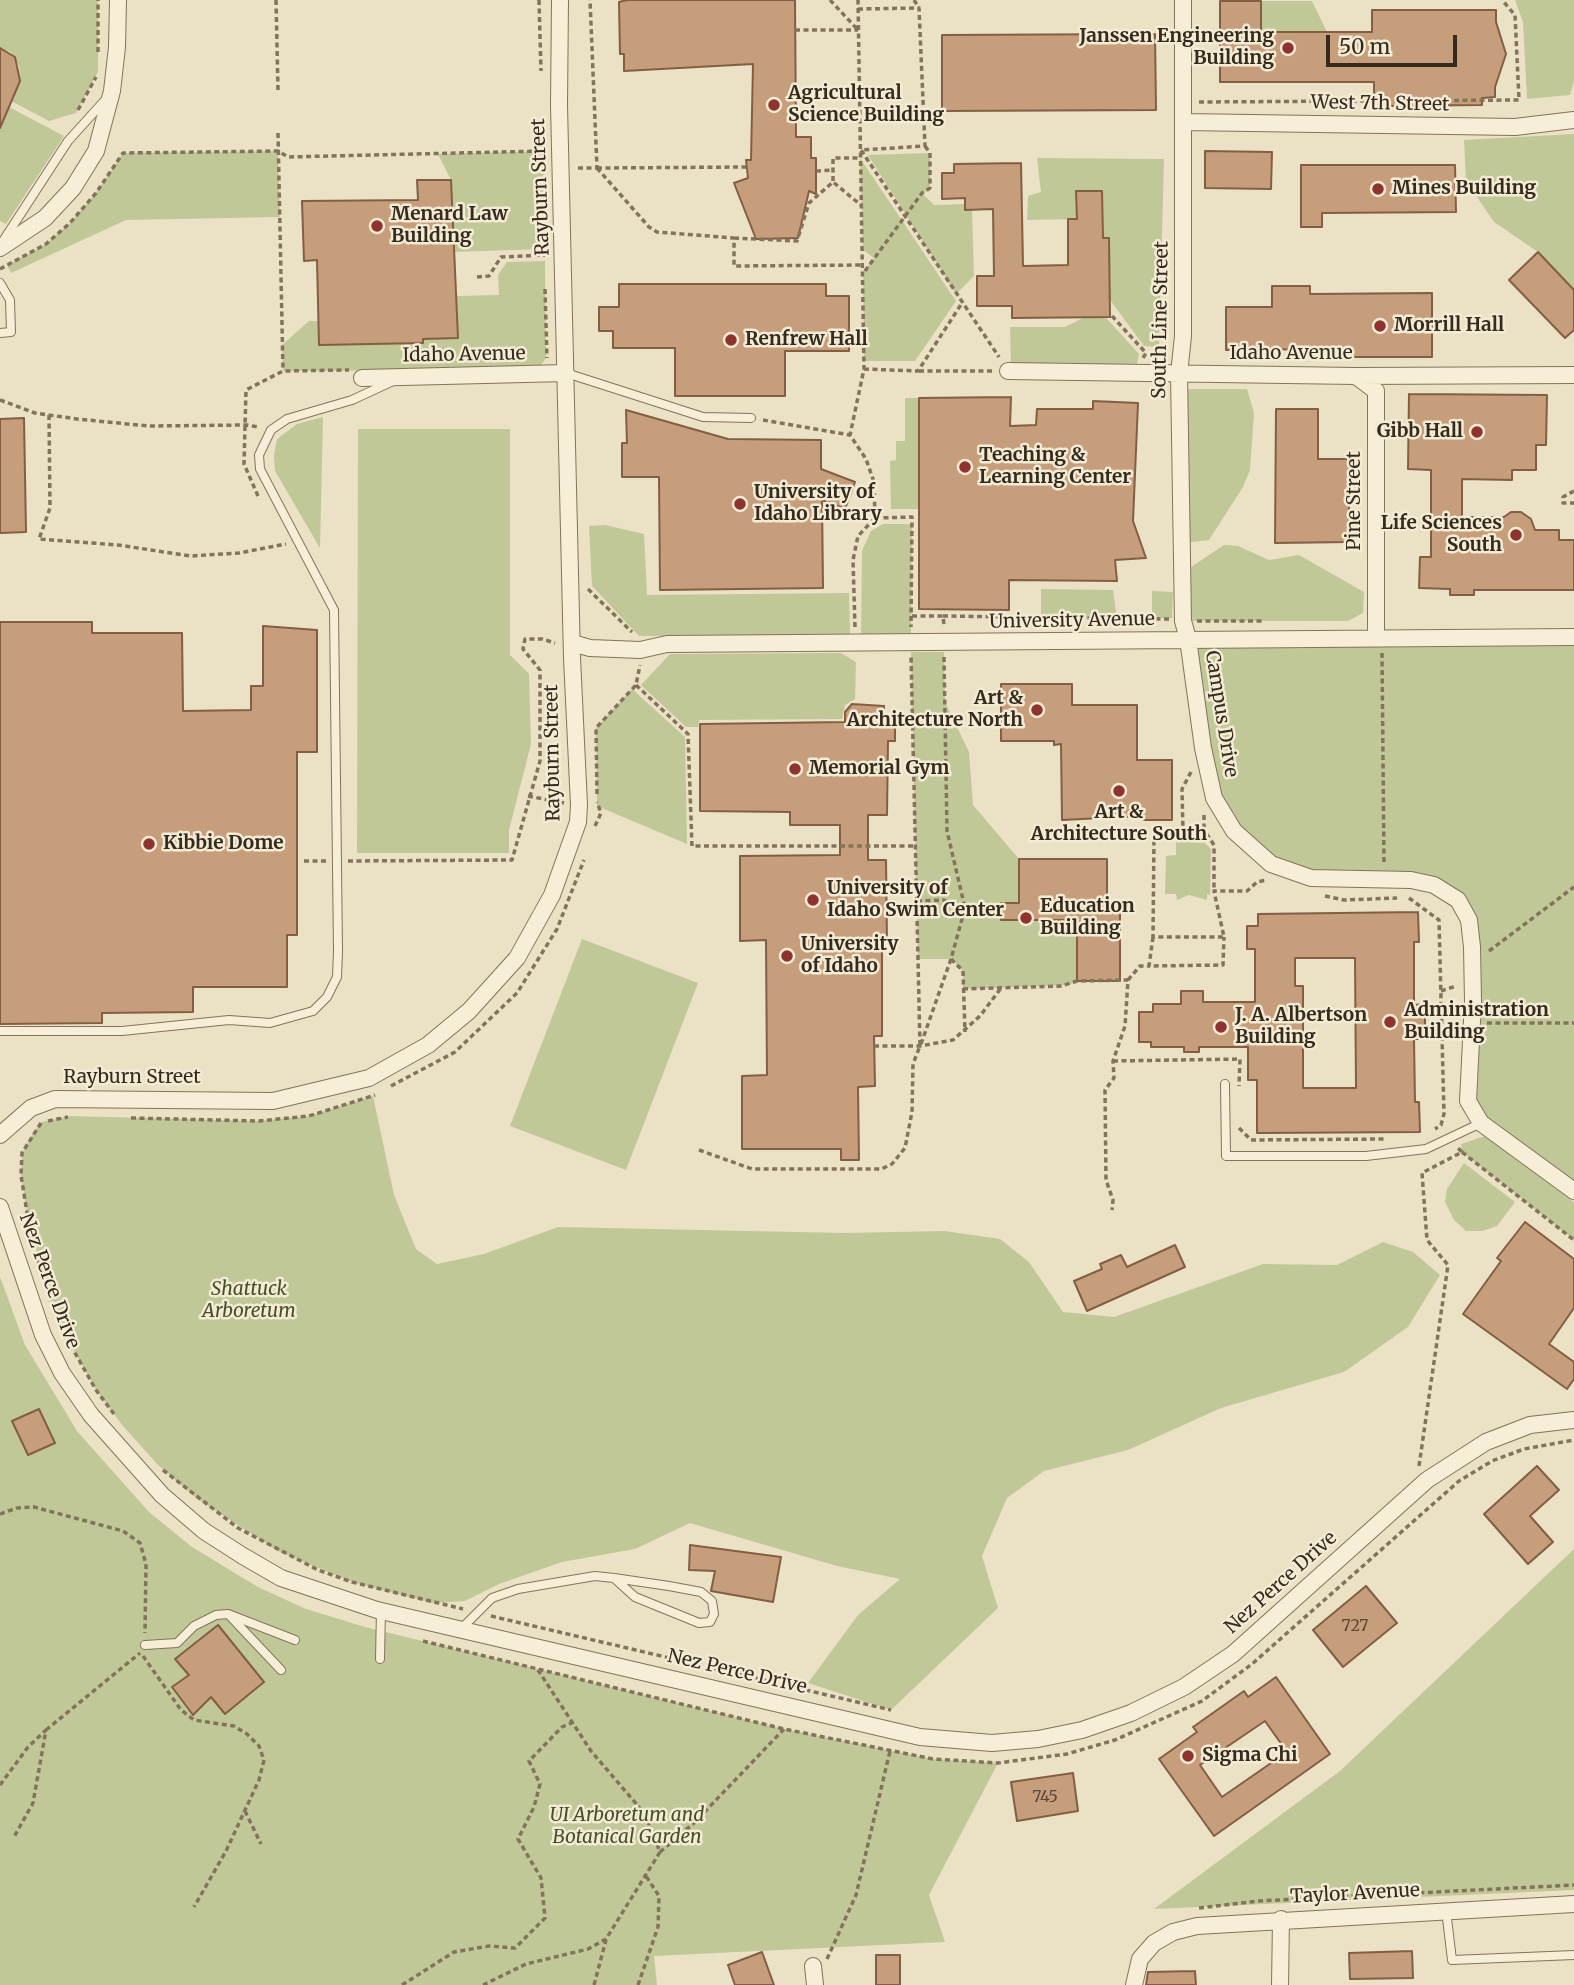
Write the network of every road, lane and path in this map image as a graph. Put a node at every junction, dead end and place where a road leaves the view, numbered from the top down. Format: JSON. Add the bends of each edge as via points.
{"nodes":[{"id":1,"x":98,"y":0,"type":"edge"},
{"id":2,"x":118,"y":0,"type":"edge"},
{"id":3,"x":276,"y":0,"type":"edge"},
{"id":4,"x":559,"y":0,"type":"edge"},
{"id":5,"x":590,"y":0,"type":"edge"},
{"id":6,"x":830,"y":0,"type":"edge"},
{"id":7,"x":858,"y":0,"type":"edge"},
{"id":8,"x":914,"y":0,"type":"edge"},
{"id":9,"x":1183,"y":0,"type":"edge"},
{"id":10,"x":1502,"y":0,"type":"edge"},
{"id":11,"x":919,"y":8,"type":"junction"},
{"id":12,"x":858,"y":9,"type":"junction"},
{"id":13,"x":795,"y":30,"type":"dead end"},
{"id":14,"x":858,"y":30,"type":"junction"},
{"id":15,"x":98,"y":60,"type":"dead end"},
{"id":16,"x":98,"y":72,"type":"dead end"},
{"id":17,"x":112,"y":91,"type":"junction"},
{"id":18,"x":278,"y":91,"type":"dead end"},
{"id":19,"x":1195,"y":97,"type":"dead end"},
{"id":20,"x":76,"y":113,"type":"dead end"},
{"id":21,"x":1574,"y":120,"type":"edge"},
{"id":22,"x":1184,"y":122,"type":"junction"},
{"id":23,"x":278,"y":134,"type":"dead end"},
{"id":24,"x":925,"y":146,"type":"junction"},
{"id":25,"x":861,"y":150,"type":"junction"},
{"id":26,"x":278,"y":151,"type":"junction"},
{"id":27,"x":542,"y":151,"type":"dead end"},
{"id":28,"x":123,"y":153,"type":"dead end"},
{"id":29,"x":860,"y":158,"type":"junction"},
{"id":30,"x":597,"y":167,"type":"junction"},
{"id":31,"x":747,"y":167,"type":"dead end"},
{"id":32,"x":833,"y":170,"type":"junction"},
{"id":33,"x":816,"y":171,"type":"dead end"},
{"id":34,"x":578,"y":181,"type":"dead end"},
{"id":35,"x":833,"y":182,"type":"junction"},
{"id":36,"x":862,"y":206,"type":"junction"},
{"id":37,"x":905,"y":219,"type":"junction"},
{"id":38,"x":734,"y":238,"type":"junction"},
{"id":39,"x":0,"y":246,"type":"edge"},
{"id":40,"x":545,"y":255,"type":"dead end"},
{"id":41,"x":863,"y":265,"type":"junction"},
{"id":42,"x":863,"y":272,"type":"junction"},
{"id":43,"x":477,"y":277,"type":"dead end"},
{"id":44,"x":0,"y":283,"type":"edge"},
{"id":45,"x":962,"y":303,"type":"junction"},
{"id":46,"x":1112,"y":316,"type":"dead end"},
{"id":47,"x":0,"y":333,"type":"edge"},
{"id":48,"x":864,"y":369,"type":"junction"},
{"id":49,"x":283,"y":371,"type":"dead end"},
{"id":50,"x":918,"y":371,"type":"junction"},
{"id":51,"x":1008,"y":371,"type":"junction"},
{"id":52,"x":566,"y":373,"type":"junction"},
{"id":53,"x":1128,"y":374,"type":"junction"},
{"id":54,"x":1179,"y":374,"type":"junction"},
{"id":55,"x":1574,"y":374,"type":"edge"},
{"id":56,"x":1356,"y":376,"type":"junction"},
{"id":57,"x":402,"y":377,"type":"junction"},
{"id":58,"x":362,"y":378,"type":"dead end"},
{"id":59,"x":0,"y":400,"type":"edge"},
{"id":60,"x":50,"y":415,"type":"junction"},
{"id":61,"x":751,"y":418,"type":"joint"},
{"id":62,"x":271,"y":430,"type":"junction"},
{"id":63,"x":850,"y":435,"type":"junction"},
{"id":64,"x":1574,"y":491,"type":"edge"},
{"id":65,"x":1574,"y":503,"type":"edge"},
{"id":66,"x":875,"y":518,"type":"junction"},
{"id":67,"x":287,"y":544,"type":"dead end"},
{"id":68,"x":588,"y":578,"type":"dead end"},
{"id":69,"x":912,"y":616,"type":"junction"},
{"id":70,"x":943,"y":616,"type":"junction"},
{"id":71,"x":1183,"y":621,"type":"junction"},
{"id":72,"x":1266,"y":621,"type":"dead end"},
{"id":73,"x":1376,"y":636,"type":"junction"},
{"id":74,"x":1574,"y":637,"type":"edge"},
{"id":75,"x":1188,"y":639,"type":"junction"},
{"id":76,"x":572,"y":643,"type":"junction"},
{"id":77,"x":856,"y":645,"type":"junction"},
{"id":78,"x":944,"y":645,"type":"junction"},
{"id":79,"x":911,"y":648,"type":"junction"},
{"id":80,"x":640,"y":650,"type":"junction"},
{"id":81,"x":636,"y":685,"type":"junction"},
{"id":82,"x":1195,"y":764,"type":"dead end"},
{"id":83,"x":1204,"y":807,"type":"dead end"},
{"id":84,"x":595,"y":828,"type":"dead end"},
{"id":85,"x":1204,"y":830,"type":"junction"},
{"id":86,"x":1183,"y":831,"type":"junction"},
{"id":87,"x":915,"y":846,"type":"junction"},
{"id":88,"x":587,"y":850,"type":"dead end"},
{"id":89,"x":304,"y":861,"type":"dead end"},
{"id":90,"x":337,"y":861,"type":"junction"},
{"id":91,"x":1276,"y":878,"type":"dead end"},
{"id":92,"x":1384,"y":881,"type":"junction"},
{"id":93,"x":1574,"y":887,"type":"edge"},
{"id":94,"x":1214,"y":891,"type":"junction"},
{"id":95,"x":917,"y":901,"type":"junction"},
{"id":96,"x":965,"y":908,"type":"junction"},
{"id":97,"x":1153,"y":937,"type":"junction"},
{"id":98,"x":1224,"y":937,"type":"junction"},
{"id":99,"x":951,"y":958,"type":"junction"},
{"id":100,"x":1473,"y":963,"type":"junction"},
{"id":101,"x":1149,"y":967,"type":"junction"},
{"id":102,"x":1128,"y":980,"type":"junction"},
{"id":103,"x":1001,"y":988,"type":"junction"},
{"id":104,"x":963,"y":989,"type":"junction"},
{"id":105,"x":1471,"y":1023,"type":"junction"},
{"id":106,"x":1574,"y":1023,"type":"edge"},
{"id":107,"x":0,"y":1031,"type":"edge"},
{"id":108,"x":965,"y":1032,"type":"junction"},
{"id":109,"x":874,"y":1046,"type":"dead end"},
{"id":110,"x":920,"y":1046,"type":"junction"},
{"id":111,"x":1113,"y":1061,"type":"junction"},
{"id":112,"x":1225,"y":1084,"type":"dead end"},
{"id":113,"x":1239,"y":1096,"type":"dead end"},
{"id":114,"x":71,"y":1116,"type":"dead end"},
{"id":115,"x":122,"y":1117,"type":"dead end"},
{"id":116,"x":1238,"y":1121,"type":"dead end"},
{"id":117,"x":1482,"y":1123,"type":"junction"},
{"id":118,"x":0,"y":1135,"type":"edge"},
{"id":119,"x":1251,"y":1140,"type":"dead end"},
{"id":120,"x":1450,"y":1140,"type":"junction"},
{"id":121,"x":699,"y":1150,"type":"dead end"},
{"id":122,"x":1462,"y":1152,"type":"junction"},
{"id":123,"x":1574,"y":1191,"type":"edge"},
{"id":124,"x":0,"y":1207,"type":"edge"},
{"id":125,"x":1112,"y":1210,"type":"dead end"},
{"id":126,"x":1574,"y":1240,"type":"edge"},
{"id":127,"x":42,"y":1275,"type":"dead end"},
{"id":128,"x":57,"y":1321,"type":"dead end"},
{"id":129,"x":116,"y":1417,"type":"dead end"},
{"id":130,"x":1574,"y":1420,"type":"edge"},
{"id":131,"x":1574,"y":1440,"type":"edge"},
{"id":132,"x":158,"y":1465,"type":"dead end"},
{"id":133,"x":1427,"y":1480,"type":"junction"},
{"id":134,"x":0,"y":1514,"type":"edge"},
{"id":135,"x":614,"y":1578,"type":"junction"},
{"id":136,"x":381,"y":1610,"type":"junction"},
{"id":137,"x":475,"y":1612,"type":"junction"},
{"id":138,"x":228,"y":1614,"type":"junction"},
{"id":139,"x":461,"y":1629,"type":"junction"},
{"id":140,"x":296,"y":1640,"type":"dead end"},
{"id":141,"x":423,"y":1641,"type":"dead end"},
{"id":142,"x":142,"y":1649,"type":"junction"},
{"id":143,"x":380,"y":1659,"type":"dead end"},
{"id":144,"x":537,"y":1669,"type":"junction"},
{"id":145,"x":281,"y":1670,"type":"dead end"},
{"id":146,"x":891,"y":1710,"type":"dead end"},
{"id":147,"x":574,"y":1722,"type":"junction"},
{"id":148,"x":784,"y":1729,"type":"junction"},
{"id":149,"x":46,"y":1730,"type":"junction"},
{"id":150,"x":890,"y":1751,"type":"junction"},
{"id":151,"x":0,"y":1786,"type":"edge"},
{"id":152,"x":245,"y":1810,"type":"junction"},
{"id":153,"x":14,"y":1837,"type":"dead end"},
{"id":154,"x":261,"y":1844,"type":"dead end"},
{"id":155,"x":660,"y":1852,"type":"junction"},
{"id":156,"x":646,"y":1876,"type":"junction"},
{"id":157,"x":1574,"y":1904,"type":"edge"},
{"id":158,"x":194,"y":1907,"type":"dead end"},
{"id":159,"x":1446,"y":1910,"type":"junction"},
{"id":160,"x":1281,"y":1919,"type":"junction"},
{"id":161,"x":606,"y":1939,"type":"junction"},
{"id":162,"x":1574,"y":1955,"type":"edge"},
{"id":163,"x":820,"y":1962,"type":"joint"},
{"id":164,"x":402,"y":1985,"type":"edge"},
{"id":165,"x":483,"y":1985,"type":"edge"},
{"id":166,"x":594,"y":1985,"type":"edge"},
{"id":167,"x":638,"y":1985,"type":"edge"},
{"id":168,"x":815,"y":1985,"type":"edge"},
{"id":169,"x":1134,"y":1985,"type":"edge"},
{"id":170,"x":1280,"y":1985,"type":"edge"}],
"edges":[{"from":1,"to":15,"type":"path"},
{"from":2,"to":17,"type":"street"},
{"from":3,"to":18,"type":"path"},
{"from":4,"to":52,"type":"street","name":"Rayburn Street"},
{"from":5,"to":30,"type":"path"},
{"from":6,"to":14,"type":"path"},
{"from":7,"to":12,"type":"path"},
{"from":8,"to":11,"type":"path"},
{"from":9,"to":22,"type":"street","name":"South Line Street"},
{"from":10,"to":19,"type":"path","via":[[1515,15],[1519,100],[1200,103]]},
{"from":11,"to":12,"type":"path"},
{"from":11,"to":24,"type":"path"},
{"from":12,"to":14,"type":"path"},
{"from":13,"to":14,"type":"path"},
{"from":14,"to":25,"type":"path"},
{"from":16,"to":20,"type":"path"},
{"from":17,"to":39,"type":"lane","via":[[68,141]]},
{"from":17,"to":39,"type":"street","via":[[96,150],[74,188],[45,218]]},
{"from":21,"to":22,"type":"street","name":"West 7th Street","via":[[1515,127]]},
{"from":22,"to":54,"type":"street","name":"South Line Street"},
{"from":23,"to":26,"type":"path"},
{"from":24,"to":25,"type":"path"},
{"from":24,"to":37,"type":"path","via":[[930,153],[930,188]]},
{"from":25,"to":29,"type":"path"},
{"from":25,"to":37,"type":"path"},
{"from":26,"to":27,"type":"path","via":[[288,157]]},
{"from":26,"to":28,"type":"path"},
{"from":26,"to":49,"type":"path"},
{"from":29,"to":32,"type":"path","via":[[833,158]]},
{"from":29,"to":36,"type":"path"},
{"from":30,"to":31,"type":"path"},
{"from":30,"to":34,"type":"path","via":[[578,167]]},
{"from":30,"to":38,"type":"path","via":[[657,232]]},
{"from":32,"to":33,"type":"path"},
{"from":32,"to":35,"type":"path"},
{"from":35,"to":36,"type":"path"},
{"from":35,"to":38,"type":"path","via":[[809,203],[797,241]]},
{"from":36,"to":41,"type":"path"},
{"from":37,"to":42,"type":"path"},
{"from":37,"to":45,"type":"path"},
{"from":38,"to":41,"type":"path","via":[[734,265]]},
{"from":40,"to":43,"type":"path","via":[[501,257],[489,276]]},
{"from":41,"to":42,"type":"path"},
{"from":42,"to":48,"type":"path"},
{"from":44,"to":47,"type":"lane","via":[[10,300],[11,332]]},
{"from":45,"to":50,"type":"path"},
{"from":45,"to":51,"type":"path"},
{"from":46,"to":53,"type":"path","via":[[1146,353]]},
{"from":48,"to":50,"type":"path"},
{"from":48,"to":63,"type":"path"},
{"from":50,"to":51,"type":"path"},
{"from":51,"to":53,"type":"street","name":"Idaho Avenue"},
{"from":52,"to":57,"type":"street","name":"Idaho Avenue"},
{"from":52,"to":61,"type":"lane","via":[[703,417]]},
{"from":52,"to":76,"type":"street","name":"Rayburn Street"},
{"from":53,"to":54,"type":"street","name":"Idaho Avenue"},
{"from":54,"to":56,"type":"street","name":"Idaho Avenue"},
{"from":54,"to":71,"type":"street","name":"South Line Street"},
{"from":55,"to":56,"type":"street","name":"Idaho Avenue"},
{"from":56,"to":73,"type":"street","name":"Pine Street","via":[[1376,391]]},
{"from":57,"to":58,"type":"street","name":"Idaho Avenue"},
{"from":57,"to":62,"type":"lane","via":[[352,400],[287,419]]},
{"from":59,"to":60,"type":"path"},
{"from":60,"to":62,"type":"path","via":[[148,426],[247,425]]},
{"from":60,"to":67,"type":"path","via":[[50,508],[39,539],[191,556]]},
{"from":61,"to":63,"type":"path"},
{"from":62,"to":90,"type":"lane","via":[[262,443],[260,469],[334,610]]},
{"from":63,"to":66,"type":"path","via":[[874,482]]},
{"from":64,"to":65,"type":"path","via":[[1563,497],[1563,503]]},
{"from":66,"to":69,"type":"path","via":[[912,517]]},
{"from":66,"to":77,"type":"path","via":[[858,536],[853,560]]},
{"from":68,"to":80,"type":"path","via":[[588,590],[640,639]]},
{"from":69,"to":70,"type":"path"},
{"from":69,"to":79,"type":"path"},
{"from":70,"to":71,"type":"path"},
{"from":70,"to":78,"type":"path"},
{"from":71,"to":72,"type":"path"},
{"from":71,"to":75,"type":"street","name":"South Line Street"},
{"from":73,"to":74,"type":"street","name":"University Avenue"},
{"from":73,"to":75,"type":"street","name":"University Avenue"},
{"from":73,"to":92,"type":"path","via":[[1384,658]]},
{"from":75,"to":78,"type":"street","name":"University Avenue"},
{"from":75,"to":92,"type":"street","name":"Campus Drive","via":[[1205,761],[1214,798],[1234,831],[1271,864],[1311,877]]},
{"from":76,"to":80,"type":"street","name":"University Avenue"},
{"from":76,"to":90,"type":"path","via":[[525,639],[523,649],[540,670],[540,761],[512,860]]},
{"from":76,"to":118,"type":"street","name":"Rayburn Street","via":[[578,822],[552,895],[517,958],[454,1025],[379,1073],[306,1095],[274,1101],[54,1099],[31,1108]]},
{"from":77,"to":79,"type":"street","name":"University Avenue"},
{"from":77,"to":80,"type":"street","name":"University Avenue","via":[[667,645]]},
{"from":78,"to":79,"type":"street","name":"University Avenue"},
{"from":78,"to":96,"type":"path","via":[[947,831]]},
{"from":79,"to":87,"type":"path"},
{"from":80,"to":81,"type":"path"},
{"from":81,"to":84,"type":"path","via":[[596,728],[597,806],[601,813]]},
{"from":81,"to":87,"type":"path","via":[[688,734],[692,846]]},
{"from":82,"to":86,"type":"path","via":[[1182,789]]},
{"from":83,"to":85,"type":"path"},
{"from":85,"to":86,"type":"path"},
{"from":85,"to":94,"type":"path","via":[[1214,845]]},
{"from":86,"to":97,"type":"path","via":[[1154,838]]},
{"from":87,"to":95,"type":"path"},
{"from":88,"to":115,"type":"path","via":[[557,929],[517,993],[444,1058],[373,1096],[309,1116],[259,1121]]},
{"from":89,"to":90,"type":"path"},
{"from":90,"to":107,"type":"lane","via":[[337,977],[313,1011],[270,1023],[229,1020],[122,1031]]},
{"from":91,"to":94,"type":"path","via":[[1257,882],[1247,891]]},
{"from":92,"to":100,"type":"street","name":"Campus Drive","via":[[1434,885],[1458,900],[1469,920]]},
{"from":93,"to":100,"type":"path"},
{"from":94,"to":98,"type":"path"},
{"from":95,"to":96,"type":"path","via":[[943,900]]},
{"from":95,"to":110,"type":"path"},
{"from":96,"to":99,"type":"path"},
{"from":97,"to":98,"type":"path"},
{"from":97,"to":101,"type":"path"},
{"from":98,"to":101,"type":"path","via":[[1223,965]]},
{"from":99,"to":104,"type":"path","via":[[963,971]]},
{"from":99,"to":110,"type":"path"},
{"from":100,"to":105,"type":"street","name":"Campus Drive"},
{"from":101,"to":102,"type":"path","via":[[1140,966]]},
{"from":102,"to":103,"type":"path"},
{"from":102,"to":111,"type":"path","via":[[1125,1026]]},
{"from":103,"to":104,"type":"path"},
{"from":103,"to":108,"type":"path"},
{"from":104,"to":108,"type":"path"},
{"from":105,"to":106,"type":"path"},
{"from":105,"to":117,"type":"street","name":"Campus Drive","via":[[1468,1101]]},
{"from":108,"to":110,"type":"path","via":[[953,1040]]},
{"from":109,"to":110,"type":"path"},
{"from":110,"to":121,"type":"path","via":[[913,1064],[911,1130],[905,1147],[881,1169],[752,1169]]},
{"from":111,"to":113,"type":"path","via":[[1240,1059]]},
{"from":111,"to":125,"type":"path","via":[[1114,1078],[1105,1090],[1106,1180]]},
{"from":112,"to":120,"type":"lane","via":[[1226,1156],[1366,1156],[1426,1149]]},
{"from":114,"to":127,"type":"path","via":[[42,1122],[22,1153],[28,1219]]},
{"from":116,"to":119,"type":"path","via":[[1244,1136]]},
{"from":117,"to":120,"type":"lane"},
{"from":117,"to":123,"type":"street","name":"Campus Drive"},
{"from":120,"to":122,"type":"path"},
{"from":122,"to":126,"type":"path"},
{"from":122,"to":133,"type":"path","via":[[1422,1173],[1427,1240],[1448,1265],[1419,1465]]},
{"from":124,"to":136,"type":"street","name":"Nez Perce Drive","via":[[43,1335],[83,1405],[125,1457],[204,1531],[243,1556],[281,1578]]},
{"from":128,"to":129,"type":"path"},
{"from":130,"to":133,"type":"street","name":"Nez Perce Drive","via":[[1530,1425],[1486,1442]]},
{"from":131,"to":150,"type":"path","via":[[1524,1449],[1459,1481],[1252,1664],[1202,1701],[1156,1724],[1067,1754],[1016,1761],[933,1759]]},
{"from":132,"to":137,"type":"path","via":[[238,1528],[318,1570]]},
{"from":133,"to":139,"type":"street","name":"Nez Perce Drive","via":[[1233,1654],[1184,1687],[1131,1713],[1038,1739],[992,1743],[920,1737]]},
{"from":134,"to":142,"type":"path","via":[[34,1507],[123,1531],[140,1543],[146,1564]]},
{"from":135,"to":135,"type":"lane","via":[[701,1592],[712,1601],[714,1614],[710,1622],[699,1623],[635,1597]]},
{"from":135,"to":137,"type":"lane","via":[[595,1576],[518,1589],[492,1598]]},
{"from":136,"to":139,"type":"street","name":"Nez Perce Drive"},
{"from":136,"to":143,"type":"lane"},
{"from":137,"to":139,"type":"lane"},
{"from":137,"to":146,"type":"path"},
{"from":138,"to":140,"type":"lane"},
{"from":138,"to":142,"type":"lane","via":[[194,1626],[177,1643]]},
{"from":138,"to":145,"type":"lane"},
{"from":141,"to":144,"type":"path"},
{"from":142,"to":149,"type":"path"},
{"from":142,"to":152,"type":"path","via":[[181,1710],[194,1720],[234,1726],[259,1746],[264,1760]]},
{"from":144,"to":147,"type":"path"},
{"from":144,"to":148,"type":"path"},
{"from":147,"to":155,"type":"path","via":[[607,1773],[645,1814]]},
{"from":147,"to":164,"type":"path","via":[[562,1727],[529,1761],[540,1784],[518,1839],[541,1878],[545,1918],[515,1948],[470,1947],[454,1952]]},
{"from":148,"to":150,"type":"path"},
{"from":148,"to":155,"type":"path"},
{"from":149,"to":151,"type":"path"},
{"from":149,"to":153,"type":"path","via":[[33,1803]]},
{"from":150,"to":163,"type":"path","via":[[856,1895]]},
{"from":152,"to":154,"type":"path"},
{"from":152,"to":158,"type":"path"},
{"from":155,"to":156,"type":"path"},
{"from":156,"to":161,"type":"path"},
{"from":156,"to":167,"type":"path","via":[[659,1896],[658,1927]]},
{"from":157,"to":159,"type":"street","name":"Taylor Avenue"},
{"from":159,"to":160,"type":"street","name":"Taylor Avenue"},
{"from":159,"to":162,"type":"lane","via":[[1452,1960]]},
{"from":160,"to":169,"type":"street","name":"Taylor Avenue","via":[[1173,1932],[1145,1952]]},
{"from":160,"to":170,"type":"street"},
{"from":161,"to":165,"type":"path","via":[[588,1949],[526,1964]]},
{"from":161,"to":166,"type":"path"},
{"from":163,"to":168,"type":"street"}]}
